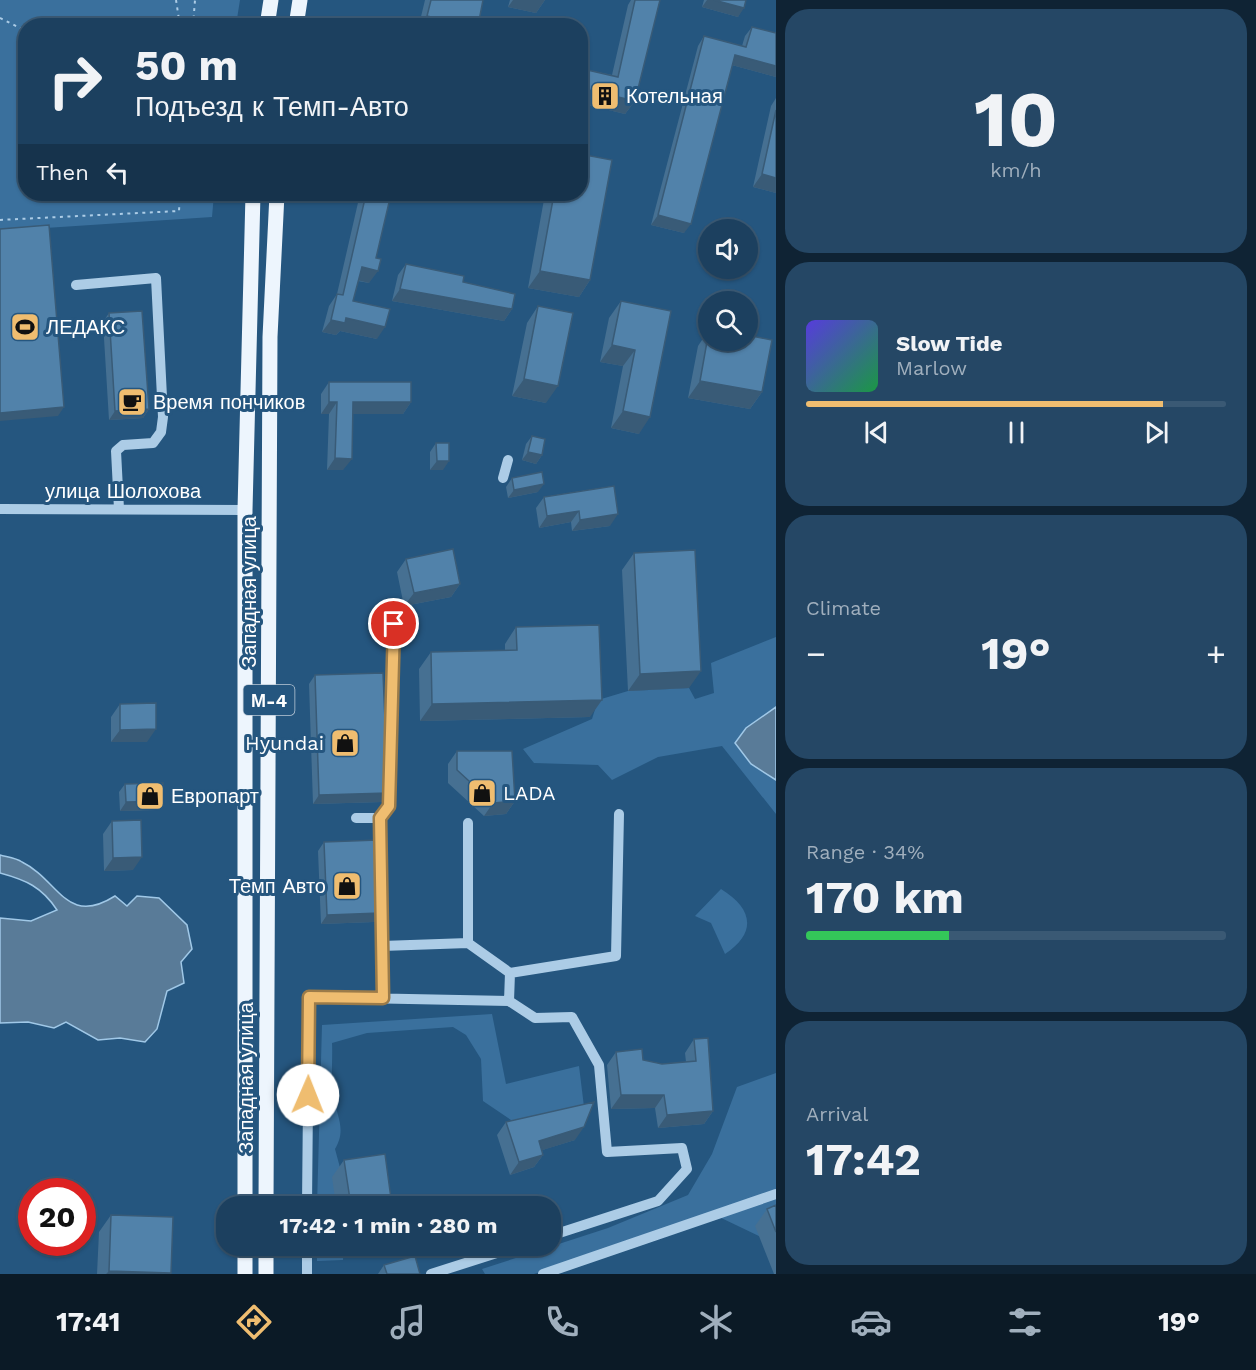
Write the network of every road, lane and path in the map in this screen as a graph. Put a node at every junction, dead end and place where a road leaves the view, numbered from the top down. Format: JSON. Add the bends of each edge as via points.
{"nodes":[{"id":1,"x":176,"y":0,"type":"edge"},
{"id":2,"x":195,"y":0,"type":"edge"},
{"id":3,"x":271,"y":0,"type":"edge"},
{"id":4,"x":300,"y":0,"type":"edge"},
{"id":5,"x":0,"y":18,"type":"edge"},
{"id":6,"x":179,"y":18,"type":"edge"},
{"id":7,"x":194,"y":18,"type":"edge"},
{"id":8,"x":268,"y":18,"type":"edge"},
{"id":9,"x":297,"y":18,"type":"edge"},
{"id":10,"x":18,"y":27,"type":"edge"},
{"id":11,"x":180,"y":201,"type":"edge"},
{"id":12,"x":253,"y":201,"type":"edge"},
{"id":13,"x":277,"y":201,"type":"edge"},
{"id":14,"x":0,"y":220,"type":"edge"},
{"id":15,"x":76,"y":285,"type":"dead end"},
{"id":16,"x":508,"y":460,"type":"dead end"},
{"id":17,"x":503,"y":478,"type":"dead end"},
{"id":18,"x":0,"y":509,"type":"edge"},
{"id":19,"x":119,"y":509,"type":"junction"},
{"id":20,"x":245,"y":510,"type":"junction"},
{"id":21,"x":394,"y":624,"type":"dead end"},
{"id":22,"x":619,"y":814,"type":"dead end"},
{"id":23,"x":356,"y":818,"type":"dead end"},
{"id":24,"x":380,"y":818,"type":"junction"},
{"id":25,"x":468,"y":823,"type":"dead end"},
{"id":26,"x":468,"y":943,"type":"junction"},
{"id":27,"x":382,"y":946,"type":"junction"},
{"id":28,"x":510,"y":973,"type":"junction"},
{"id":29,"x":383,"y":998,"type":"junction"},
{"id":30,"x":509,"y":1001,"type":"junction"},
{"id":31,"x":776,"y":1194,"type":"edge"},
{"id":32,"x":245,"y":1196,"type":"edge"},
{"id":33,"x":266,"y":1196,"type":"edge"},
{"id":34,"x":307,"y":1196,"type":"edge"},
{"id":35,"x":561,"y":1232,"type":"edge"},
{"id":36,"x":245,"y":1256,"type":"edge"},
{"id":37,"x":266,"y":1256,"type":"edge"},
{"id":38,"x":307,"y":1256,"type":"edge"},
{"id":39,"x":487,"y":1256,"type":"edge"},
{"id":40,"x":245,"y":1274,"type":"edge"},
{"id":41,"x":266,"y":1274,"type":"edge"},
{"id":42,"x":307,"y":1274,"type":"edge"},
{"id":43,"x":431,"y":1274,"type":"edge"},
{"id":44,"x":543,"y":1274,"type":"edge"}],
"edges":[{"from":1,"to":6,"type":"path"},
{"from":2,"to":7,"type":"path"},
{"from":3,"to":8,"type":"main road"},
{"from":4,"to":9,"type":"main road"},
{"from":5,"to":10,"type":"path"},
{"from":11,"to":14,"type":"path","via":[[179,211]]},
{"from":12,"to":20,"type":"main road","name":"Западная улица","number":"М-4"},
{"from":13,"to":33,"type":"main road","name":"Западная улица","number":"М-4","via":[[270,337]]},
{"from":15,"to":19,"type":"street","via":[[156,278],[161,432],[153,442],[123,445],[116,451]]},
{"from":16,"to":17,"type":"street"},
{"from":18,"to":19,"type":"street","name":"улица Шолохова"},
{"from":19,"to":20,"type":"street","name":"улица Шолохова"},
{"from":20,"to":32,"type":"main road","name":"Западная улица","number":"М-4"},
{"from":21,"to":24,"type":"street","via":[[389,806]]},
{"from":22,"to":28,"type":"street","via":[[616,956]]},
{"from":23,"to":24,"type":"street"},
{"from":24,"to":27,"type":"street"},
{"from":25,"to":26,"type":"street"},
{"from":26,"to":27,"type":"street"},
{"from":26,"to":28,"type":"street"},
{"from":27,"to":29,"type":"street"},
{"from":28,"to":30,"type":"street"},
{"from":29,"to":30,"type":"street"},
{"from":29,"to":34,"type":"street","via":[[309,997]]},
{"from":30,"to":35,"type":"street","via":[[535,1018],[572,1017],[599,1065],[607,1152],[682,1148],[687,1169],[658,1201]]},
{"from":31,"to":44,"type":"street"},
{"from":36,"to":40,"type":"main road"},
{"from":37,"to":41,"type":"main road"},
{"from":38,"to":42,"type":"street"},
{"from":39,"to":43,"type":"street"}]}
